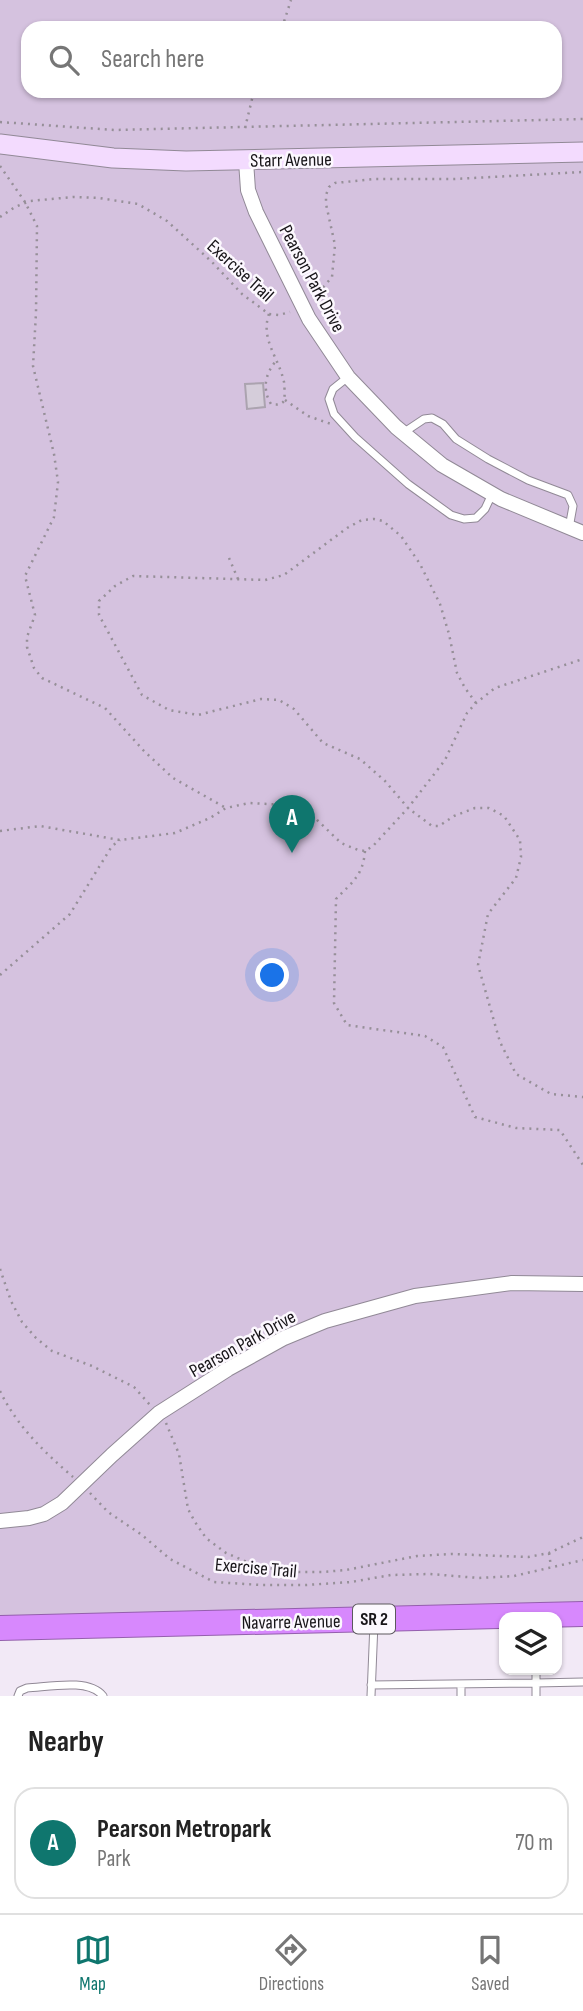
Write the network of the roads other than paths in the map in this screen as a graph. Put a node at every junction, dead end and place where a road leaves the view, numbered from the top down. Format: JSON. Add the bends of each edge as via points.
{"nodes":[{"id":1,"x":0,"y":144,"type":"edge"},
{"id":2,"x":583,"y":152,"type":"edge"},
{"id":3,"x":246,"y":160,"type":"junction"},
{"id":4,"x":348,"y":377,"type":"junction"},
{"id":5,"x":403,"y":433,"type":"junction"},
{"id":6,"x":492,"y":494,"type":"junction"},
{"id":7,"x":576,"y":530,"type":"edge"},
{"id":8,"x":583,"y":1284,"type":"edge"},
{"id":9,"x":0,"y":1521,"type":"edge"},
{"id":10,"x":583,"y":1614,"type":"edge"},
{"id":11,"x":562,"y":1615,"type":"edge"},
{"id":12,"x":499,"y":1617,"type":"edge"},
{"id":13,"x":374,"y":1619,"type":"junction"},
{"id":14,"x":0,"y":1628,"type":"edge"},
{"id":15,"x":537,"y":1675,"type":"edge"},
{"id":16,"x":583,"y":1682,"type":"edge"},
{"id":17,"x":536,"y":1683,"type":"junction"},
{"id":18,"x":461,"y":1684,"type":"junction"},
{"id":19,"x":371,"y":1685,"type":"junction"},
{"id":20,"x":18,"y":1696,"type":"edge"},
{"id":21,"x":103,"y":1696,"type":"edge"},
{"id":22,"x":371,"y":1696,"type":"edge"},
{"id":23,"x":461,"y":1696,"type":"edge"},
{"id":24,"x":536,"y":1696,"type":"edge"}],
"edges":[{"from":1,"to":3,"type":"street","name":"Starr Avenue","via":[[113,158]]},
{"from":2,"to":3,"type":"street","name":"Starr Avenue"},
{"from":3,"to":4,"type":"street","name":"Pearson Park Drive","via":[[252,201],[302,307]]},
{"from":4,"to":5,"type":"street","name":"Pearson Park Drive"},
{"from":4,"to":6,"type":"lane","via":[[333,389],[329,399],[334,414],[408,484],[464,519],[476,518]]},
{"from":5,"to":6,"type":"street","name":"Pearson Park Drive","via":[[442,465]]},
{"from":5,"to":7,"type":"lane","via":[[424,419],[443,424],[456,439],[488,460],[568,495]]},
{"from":6,"to":7,"type":"street","name":"Pearson Park Drive"},
{"from":8,"to":9,"type":"street","name":"Pearson Park Drive","via":[[499,1285],[415,1296],[325,1321],[228,1369],[159,1413],[62,1503],[44,1514]]},
{"from":10,"to":11,"type":"highway","name":"Navarre Avenue","number":"SR 2"},
{"from":12,"to":13,"type":"highway","name":"Navarre Avenue","number":"SR 2"},
{"from":13,"to":14,"type":"highway","name":"Navarre Avenue","number":"SR 2"},
{"from":13,"to":19,"type":"lane"},
{"from":15,"to":17,"type":"lane"},
{"from":16,"to":17,"type":"lane"},
{"from":17,"to":18,"type":"lane"},
{"from":17,"to":24,"type":"lane"},
{"from":18,"to":19,"type":"lane"},
{"from":18,"to":23,"type":"lane"},
{"from":19,"to":22,"type":"lane"},
{"from":20,"to":21,"type":"lane","via":[[27,1688],[83,1685]]}]}
